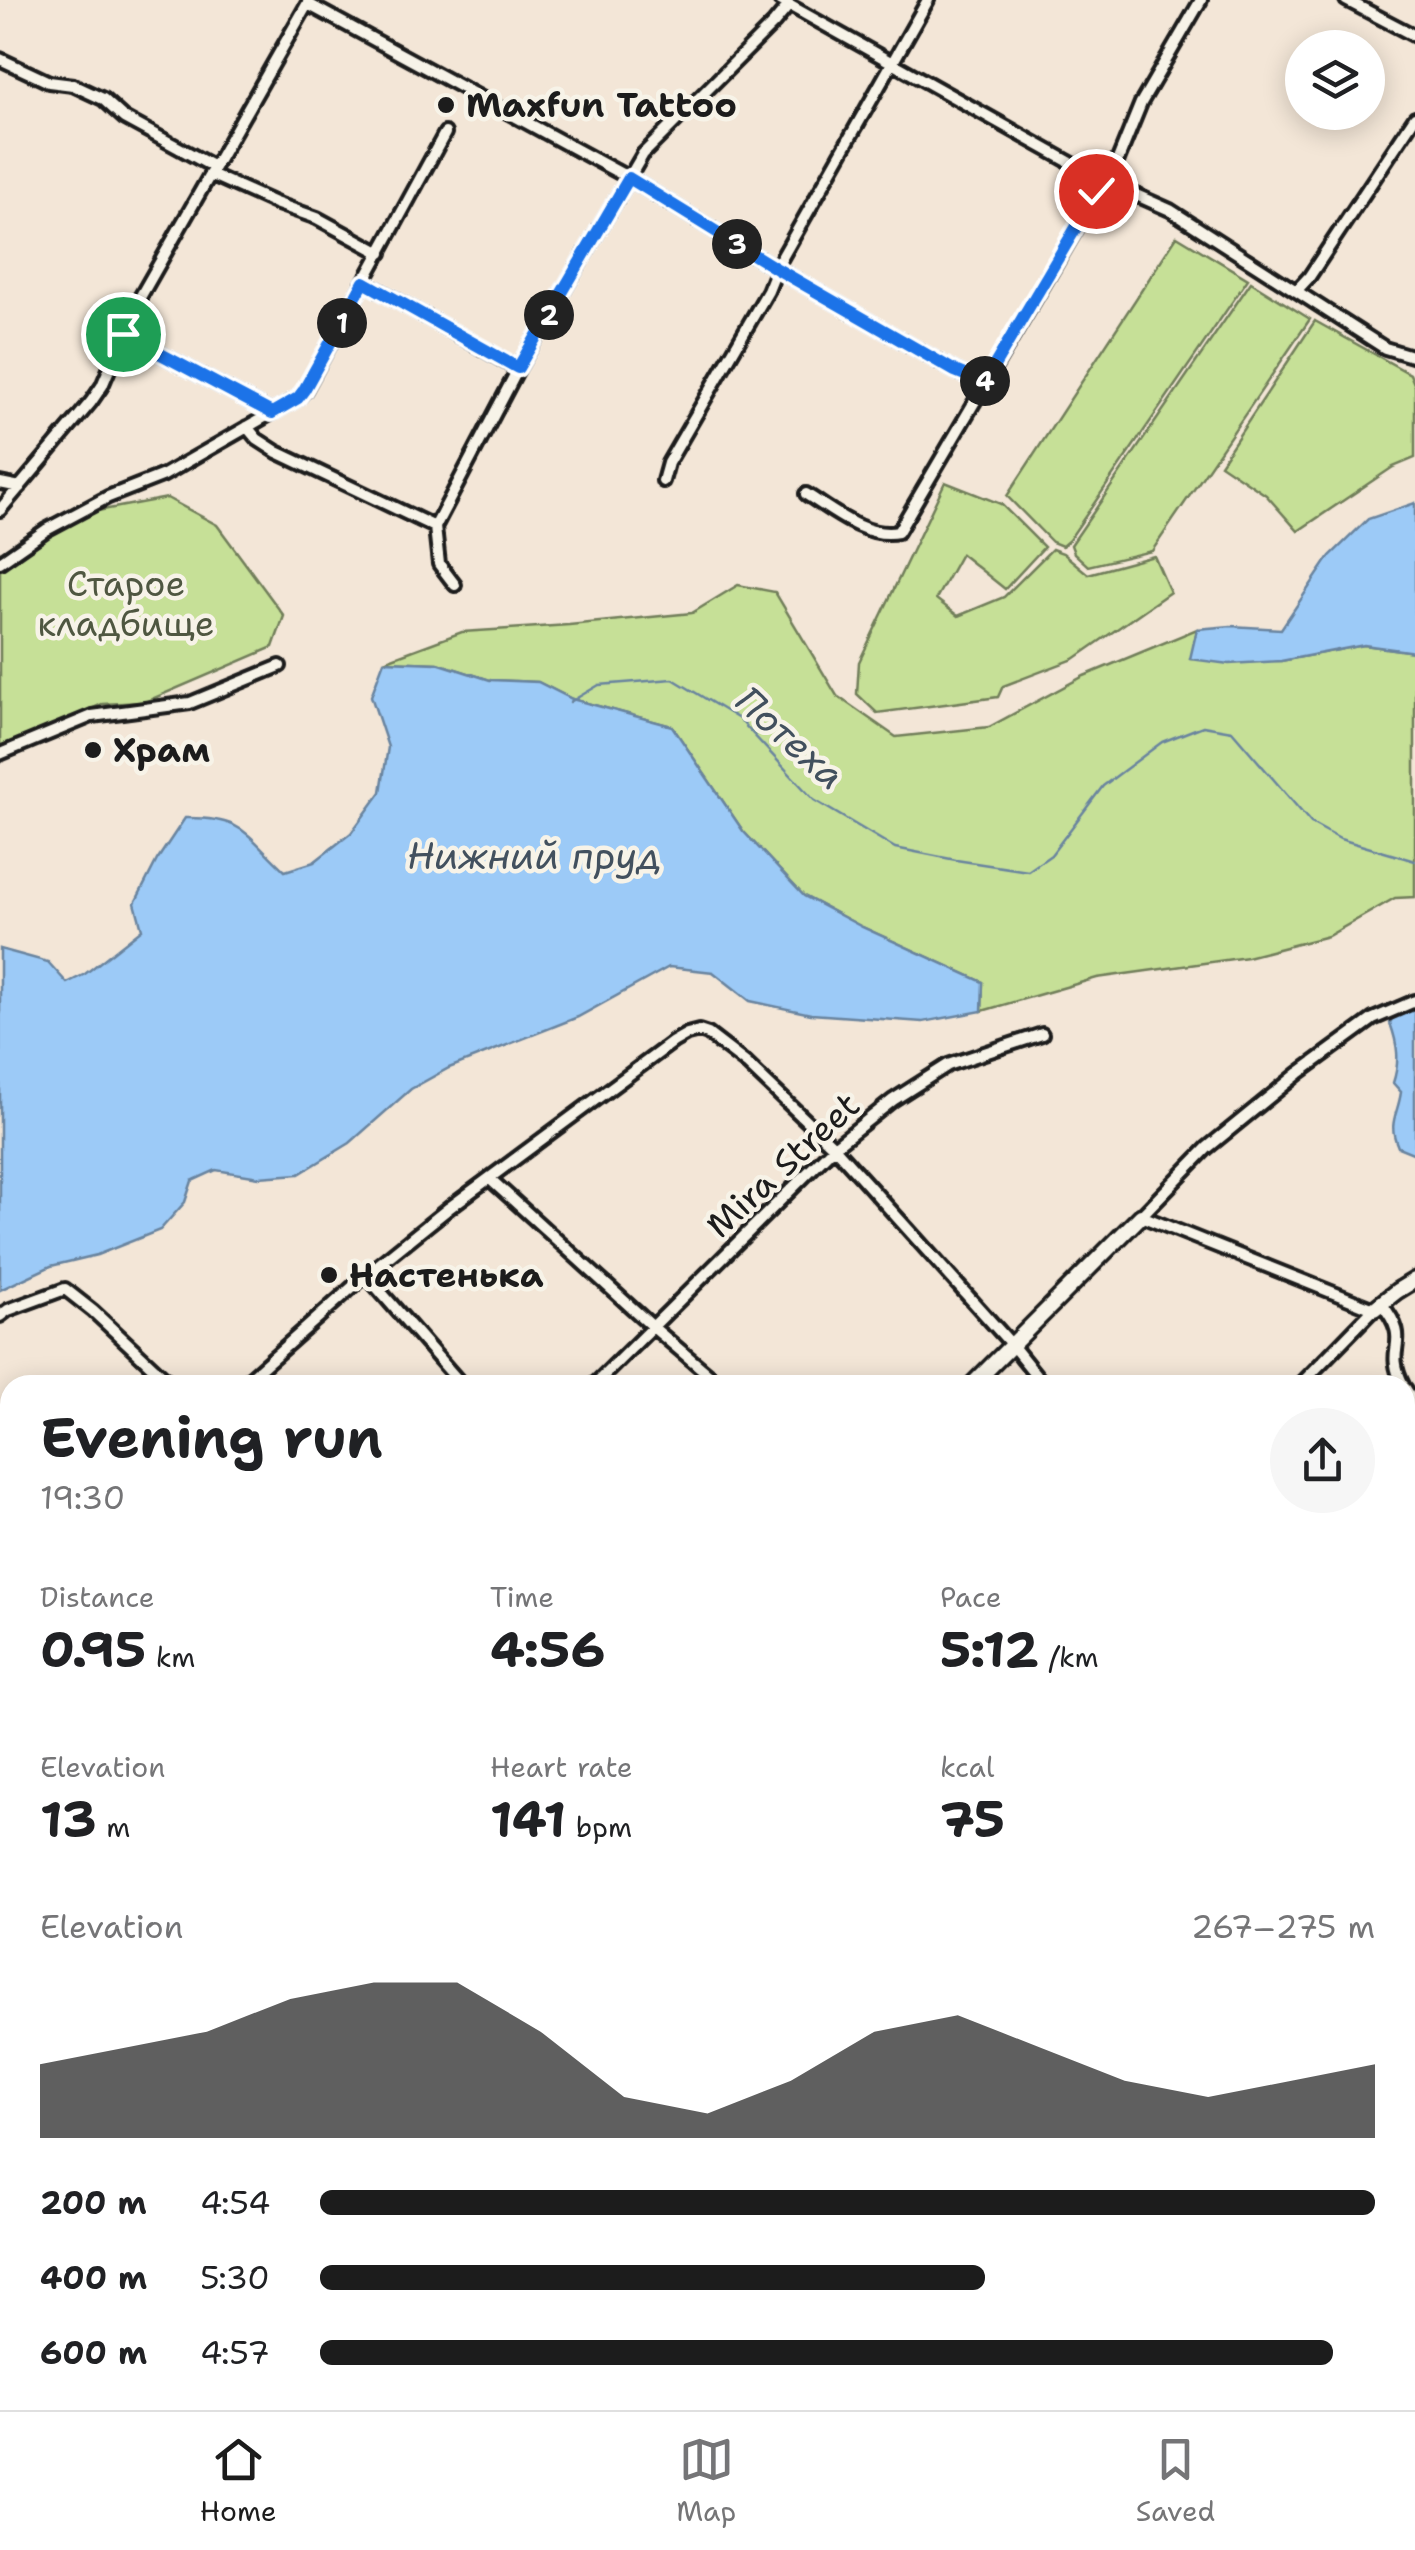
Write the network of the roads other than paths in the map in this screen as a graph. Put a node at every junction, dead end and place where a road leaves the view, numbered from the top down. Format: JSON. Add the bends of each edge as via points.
{"nodes":[{"id":1,"x":928,"y":0,"type":"edge"},
{"id":2,"x":1201,"y":0,"type":"edge"},
{"id":3,"x":1346,"y":0,"type":"edge"},
{"id":4,"x":309,"y":2,"type":"edge"},
{"id":5,"x":784,"y":3,"type":"edge"},
{"id":6,"x":1415,"y":36,"type":"edge"},
{"id":7,"x":0,"y":58,"type":"edge"},
{"id":8,"x":892,"y":62,"type":"junction"},
{"id":9,"x":1415,"y":117,"type":"edge"},
{"id":10,"x":444,"y":133,"type":"dead end"},
{"id":11,"x":212,"y":171,"type":"junction"},
{"id":12,"x":629,"y":178,"type":"junction"},
{"id":13,"x":1103,"y":181,"type":"junction"},
{"id":14,"x":381,"y":253,"type":"junction"},
{"id":15,"x":777,"y":269,"type":"junction"},
{"id":16,"x":364,"y":282,"type":"junction"},
{"id":17,"x":1296,"y":291,"type":"junction"},
{"id":18,"x":123,"y":334,"type":"junction"},
{"id":19,"x":1415,"y":357,"type":"edge"},
{"id":20,"x":518,"y":368,"type":"junction"},
{"id":21,"x":984,"y":383,"type":"junction"},
{"id":22,"x":272,"y":413,"type":"junction"},
{"id":23,"x":247,"y":427,"type":"junction"},
{"id":24,"x":663,"y":481,"type":"dead end"},
{"id":25,"x":0,"y":483,"type":"edge"},
{"id":26,"x":20,"y":487,"type":"junction"},
{"id":27,"x":806,"y":494,"type":"dead end"},
{"id":28,"x":0,"y":510,"type":"edge"},
{"id":29,"x":435,"y":526,"type":"junction"},
{"id":30,"x":0,"y":562,"type":"edge"},
{"id":31,"x":455,"y":585,"type":"dead end"},
{"id":32,"x":280,"y":666,"type":"dead end"},
{"id":33,"x":0,"y":754,"type":"edge"},
{"id":34,"x":1415,"y":1001,"type":"edge"},
{"id":35,"x":1042,"y":1034,"type":"dead end"},
{"id":36,"x":834,"y":1147,"type":"junction"},
{"id":37,"x":490,"y":1179,"type":"junction"},
{"id":38,"x":1140,"y":1216,"type":"junction"},
{"id":39,"x":366,"y":1275,"type":"junction"},
{"id":40,"x":1415,"y":1280,"type":"edge"},
{"id":41,"x":1378,"y":1306,"type":"junction"},
{"id":42,"x":0,"y":1316,"type":"edge"},
{"id":43,"x":654,"y":1328,"type":"junction"},
{"id":44,"x":1012,"y":1344,"type":"junction"},
{"id":45,"x":161,"y":1375,"type":"edge"},
{"id":46,"x":253,"y":1375,"type":"edge"},
{"id":47,"x":453,"y":1375,"type":"edge"},
{"id":48,"x":605,"y":1375,"type":"edge"},
{"id":49,"x":710,"y":1375,"type":"edge"},
{"id":50,"x":982,"y":1375,"type":"edge"},
{"id":51,"x":1036,"y":1375,"type":"edge"},
{"id":52,"x":1310,"y":1375,"type":"edge"},
{"id":53,"x":1399,"y":1375,"type":"edge"}],
"edges":[{"from":1,"to":8,"type":"street"},
{"from":2,"to":13,"type":"street"},
{"from":3,"to":6,"type":"street"},
{"from":4,"to":11,"type":"street"},
{"from":4,"to":12,"type":"street"},
{"from":5,"to":8,"type":"street"},
{"from":5,"to":12,"type":"street","via":[[774,23],[644,154]]},
{"from":7,"to":11,"type":"street","via":[[102,99]]},
{"from":8,"to":13,"type":"street"},
{"from":8,"to":15,"type":"street"},
{"from":9,"to":17,"type":"street"},
{"from":10,"to":14,"type":"street"},
{"from":11,"to":14,"type":"street"},
{"from":11,"to":18,"type":"street"},
{"from":12,"to":15,"type":"street"},
{"from":12,"to":20,"type":"street"},
{"from":13,"to":17,"type":"street","via":[[1170,210]]},
{"from":13,"to":21,"type":"street"},
{"from":14,"to":16,"type":"street"},
{"from":15,"to":21,"type":"street"},
{"from":15,"to":24,"type":"street"},
{"from":16,"to":20,"type":"street"},
{"from":16,"to":22,"type":"street","via":[[304,390]]},
{"from":17,"to":19,"type":"street","via":[[1385,348]]},
{"from":18,"to":22,"type":"street"},
{"from":18,"to":26,"type":"street","via":[[102,386]]},
{"from":20,"to":29,"type":"street"},
{"from":21,"to":27,"type":"street","via":[[898,532],[875,532]]},
{"from":22,"to":23,"type":"street"},
{"from":23,"to":29,"type":"street","via":[[277,452]]},
{"from":23,"to":30,"type":"street","via":[[46,530]]},
{"from":25,"to":26,"type":"street"},
{"from":26,"to":28,"type":"street"},
{"from":29,"to":31,"type":"street","via":[[440,564]]},
{"from":32,"to":33,"type":"street","via":[[190,703],[92,716]]},
{"from":34,"to":38,"type":"street","via":[[1373,1019],[1299,1072],[1207,1148]]},
{"from":35,"to":36,"type":"street","name":"Mira Street","via":[[948,1065]]},
{"from":36,"to":37,"type":"street","via":[[747,1064],[699,1031],[673,1042]]},
{"from":36,"to":43,"type":"street","name":"Mira Street"},
{"from":36,"to":44,"type":"street"},
{"from":37,"to":39,"type":"street"},
{"from":37,"to":43,"type":"street"},
{"from":38,"to":41,"type":"street"},
{"from":38,"to":44,"type":"street"},
{"from":39,"to":46,"type":"street"},
{"from":39,"to":47,"type":"street"},
{"from":40,"to":41,"type":"street"},
{"from":41,"to":52,"type":"street"},
{"from":41,"to":53,"type":"street","via":[[1405,1333]]},
{"from":42,"to":45,"type":"street","via":[[65,1289]]},
{"from":43,"to":48,"type":"street","name":"Mira Street"},
{"from":43,"to":49,"type":"street"},
{"from":44,"to":50,"type":"street"},
{"from":44,"to":51,"type":"street"}]}
